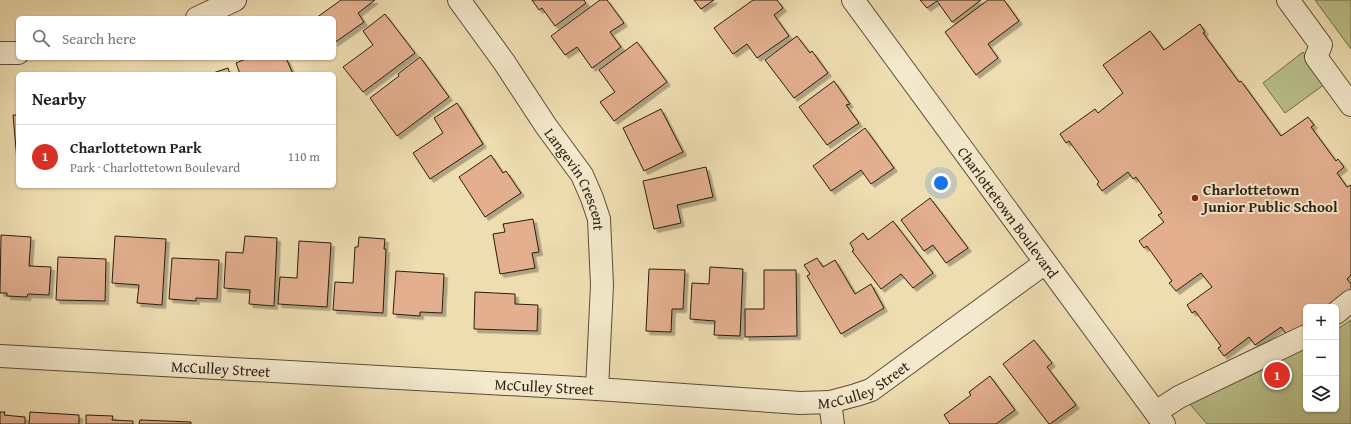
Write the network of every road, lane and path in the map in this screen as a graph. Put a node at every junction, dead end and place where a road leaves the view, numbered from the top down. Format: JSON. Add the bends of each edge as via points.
{"nodes":[{"id":1,"x":235,"y":0,"type":"edge"},
{"id":2,"x":459,"y":0,"type":"edge"},
{"id":3,"x":853,"y":0,"type":"edge"},
{"id":4,"x":1288,"y":0,"type":"edge"},
{"id":5,"x":201,"y":16,"type":"edge"},
{"id":6,"x":0,"y":53,"type":"edge"},
{"id":7,"x":16,"y":53,"type":"edge"},
{"id":8,"x":1351,"y":105,"type":"edge"},
{"id":9,"x":1045,"y":263,"type":"junction"},
{"id":10,"x":1351,"y":301,"type":"edge"},
{"id":11,"x":1339,"y":311,"type":"edge"},
{"id":12,"x":1303,"y":337,"type":"edge"},
{"id":13,"x":0,"y":356,"type":"edge"},
{"id":14,"x":597,"y":388,"type":"junction"},
{"id":15,"x":830,"y":402,"type":"junction"},
{"id":16,"x":1160,"y":418,"type":"edge"},
{"id":17,"x":834,"y":424,"type":"edge"}],
"edges":[{"from":1,"to":5,"type":"street"},
{"from":2,"to":14,"type":"street","name":"Langevin Crescent","via":[[582,175],[592,198],[599,219],[602,285]]},
{"from":3,"to":9,"type":"street","name":"Charlottetown Boulevard"},
{"from":4,"to":8,"type":"street","via":[[1321,45],[1316,57]]},
{"from":6,"to":7,"type":"street"},
{"from":9,"to":15,"type":"street","name":"McCulley Street","via":[[871,390]]},
{"from":9,"to":16,"type":"street","name":"Charlottetown Boulevard"},
{"from":10,"to":11,"type":"street"},
{"from":12,"to":16,"type":"street","via":[[1179,397]]},
{"from":13,"to":14,"type":"street","name":"McCulley Street"},
{"from":14,"to":15,"type":"street","name":"McCulley Street","via":[[800,403]]},
{"from":15,"to":17,"type":"street"}]}
